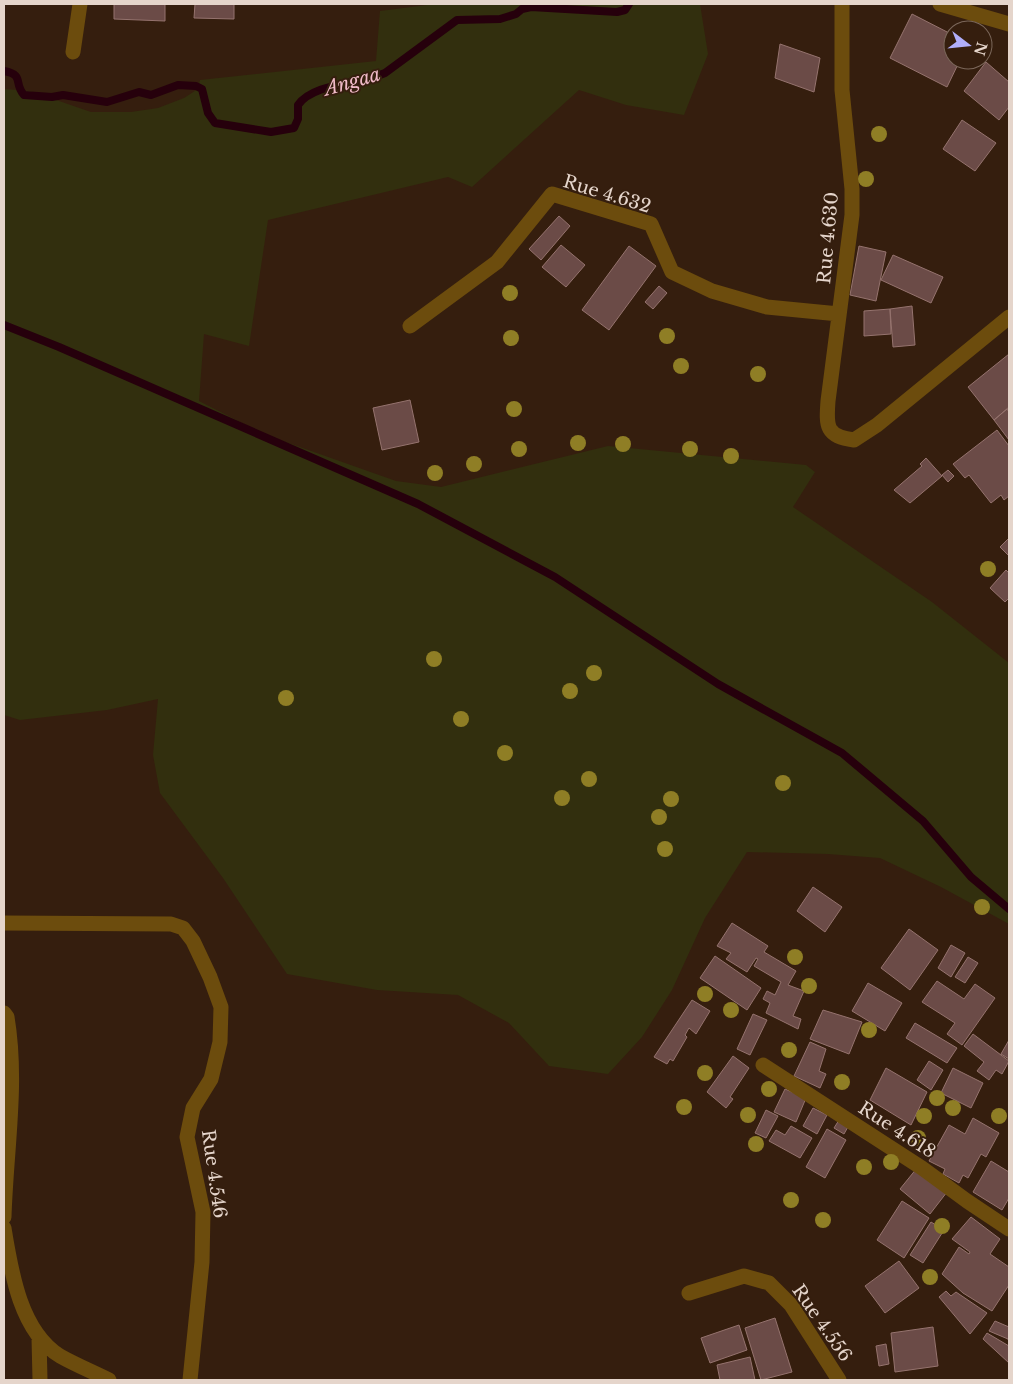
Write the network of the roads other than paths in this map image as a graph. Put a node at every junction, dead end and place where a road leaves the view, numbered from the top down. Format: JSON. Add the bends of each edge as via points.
{"nodes":[{"id":1,"x":80,"y":4,"type":"edge"},
{"id":2,"x":842,"y":4,"type":"edge"},
{"id":3,"x":940,"y":4,"type":"edge"},
{"id":4,"x":1009,"y":24,"type":"edge"},
{"id":5,"x":73,"y":52,"type":"dead end"},
{"id":6,"x":839,"y":314,"type":"junction"},
{"id":7,"x":1009,"y":317,"type":"edge"},
{"id":8,"x":410,"y":326,"type":"dead end"},
{"id":9,"x":4,"y":922,"type":"edge"},
{"id":10,"x":4,"y":1013,"type":"edge"},
{"id":11,"x":763,"y":1065,"type":"dead end"},
{"id":12,"x":4,"y":1217,"type":"edge"},
{"id":13,"x":4,"y":1228,"type":"edge"},
{"id":14,"x":1009,"y":1229,"type":"edge"},
{"id":15,"x":689,"y":1293,"type":"dead end"},
{"id":16,"x":39,"y":1338,"type":"junction"},
{"id":17,"x":40,"y":1380,"type":"edge"},
{"id":18,"x":109,"y":1380,"type":"edge"},
{"id":19,"x":190,"y":1380,"type":"edge"},
{"id":20,"x":839,"y":1380,"type":"edge"}],
"edges":[{"from":1,"to":5,"type":"street"},
{"from":2,"to":6,"type":"street","name":"Rue 4.630","via":[[842,90],[852,215]]},
{"from":3,"to":4,"type":"street"},
{"from":6,"to":7,"type":"street","name":"Rue 4.630","via":[[827,422],[832,433],[854,440]]},
{"from":6,"to":8,"type":"street","name":"Rue 4.632","via":[[766,307],[712,291],[672,272],[650,224],[552,194],[497,262]]},
{"from":9,"to":19,"type":"street","name":"Rue 4.546","via":[[171,924],[183,928],[193,941],[210,977],[221,1007],[220,1042],[211,1079],[193,1108],[187,1137],[203,1212],[202,1262]]},
{"from":10,"to":12,"type":"street","via":[[12,1047],[12,1091]]},
{"from":11,"to":14,"type":"street","name":"Rue 4.618"},
{"from":13,"to":16,"type":"street","via":[[26,1315]]},
{"from":15,"to":20,"type":"street","name":"Rue 4.556","via":[[744,1276],[769,1284],[791,1305]]},
{"from":16,"to":17,"type":"street"},
{"from":16,"to":18,"type":"street","via":[[59,1356]]}]}
